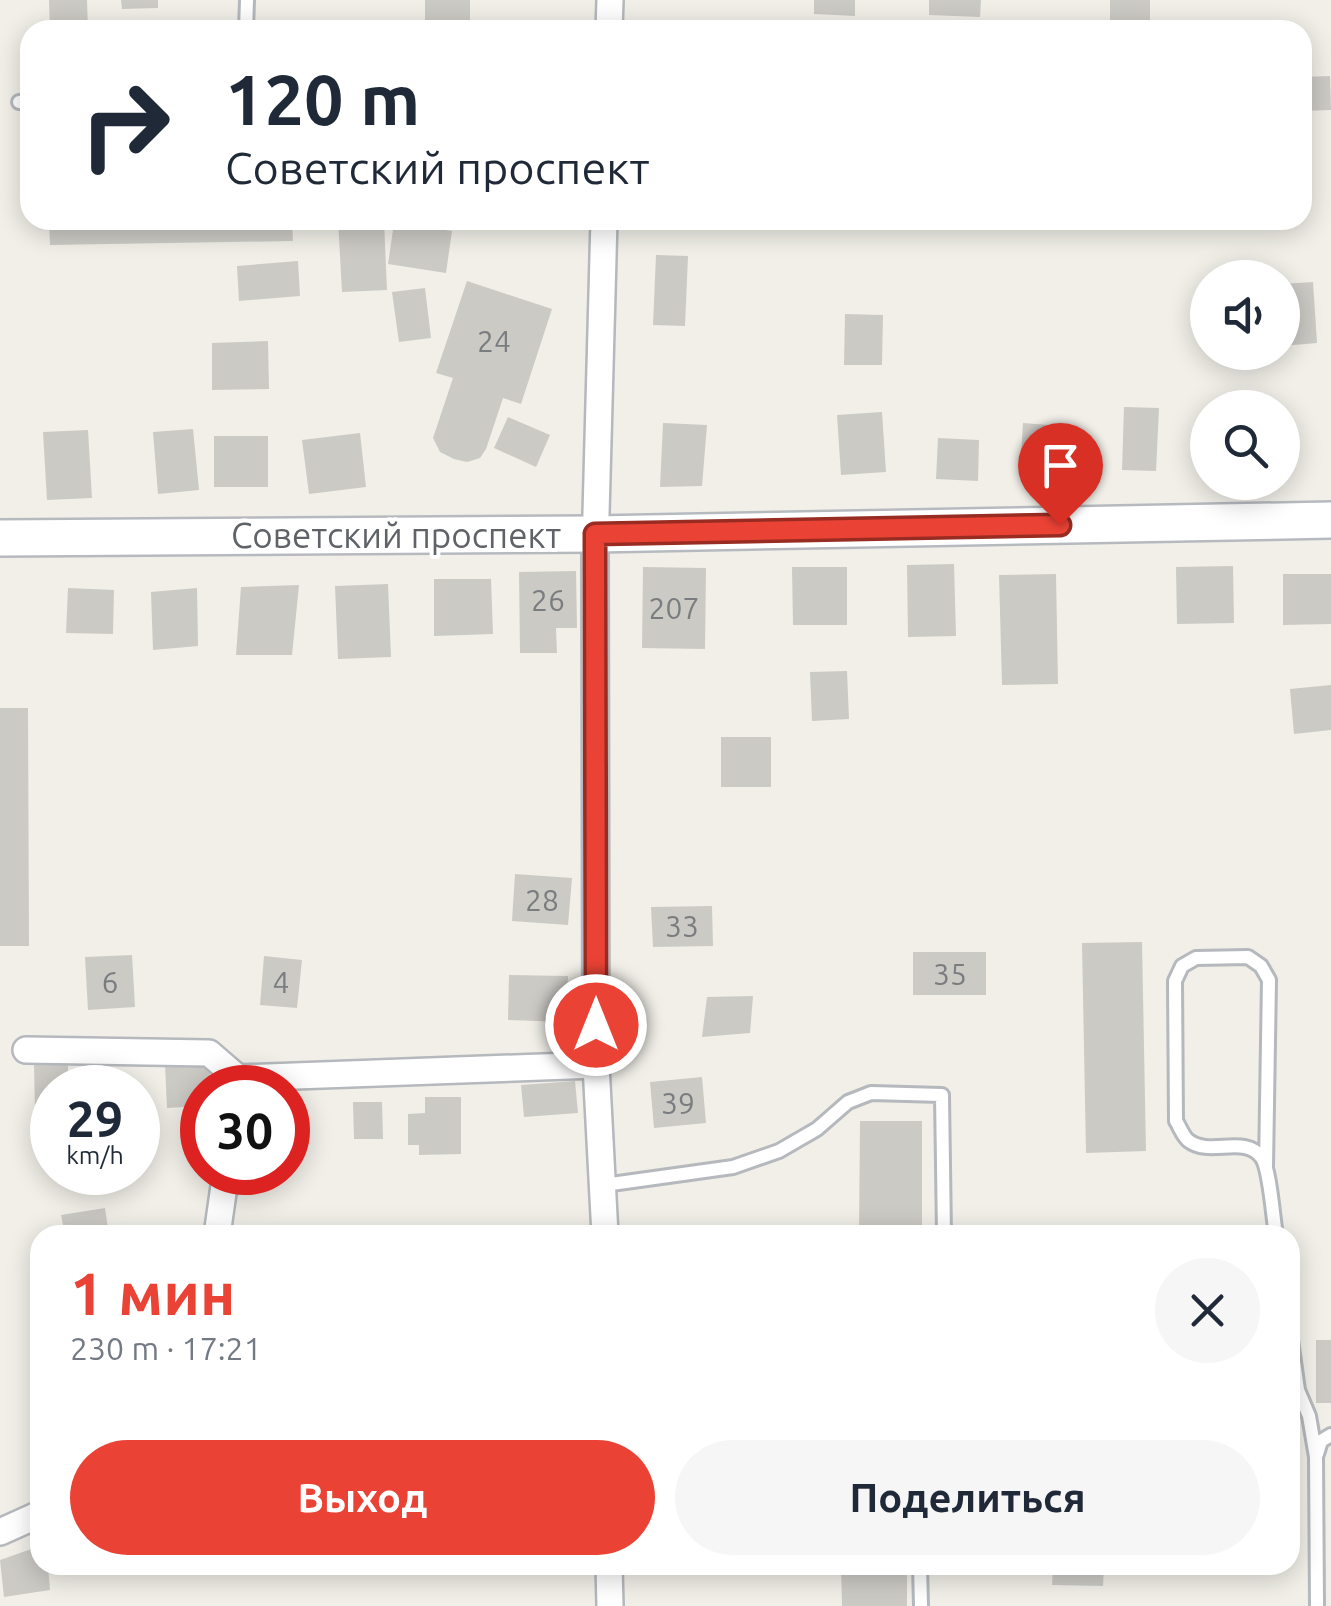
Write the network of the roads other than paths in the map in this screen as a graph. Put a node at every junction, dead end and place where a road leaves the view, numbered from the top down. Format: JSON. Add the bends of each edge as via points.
{"nodes":[{"id":1,"x":604,"y":230,"type":"edge"},
{"id":2,"x":1331,"y":520,"type":"edge"},
{"id":3,"x":595,"y":534,"type":"junction"},
{"id":4,"x":0,"y":538,"type":"edge"},
{"id":5,"x":26,"y":1050,"type":"dead end"},
{"id":6,"x":220,"y":1065,"type":"edge"},
{"id":7,"x":596,"y":1065,"type":"junction"},
{"id":8,"x":310,"y":1079,"type":"edge"},
{"id":9,"x":1266,"y":1166,"type":"junction"},
{"id":10,"x":604,"y":1185,"type":"junction"},
{"id":11,"x":223,"y":1195,"type":"edge"},
{"id":12,"x":218,"y":1225,"type":"edge"},
{"id":13,"x":605,"y":1225,"type":"edge"},
{"id":14,"x":944,"y":1225,"type":"edge"},
{"id":15,"x":1275,"y":1225,"type":"edge"},
{"id":16,"x":1300,"y":1395,"type":"edge"},
{"id":17,"x":1331,"y":1435,"type":"edge"},
{"id":18,"x":1316,"y":1456,"type":"junction"},
{"id":19,"x":30,"y":1518,"type":"edge"},
{"id":20,"x":1316,"y":1526,"type":"junction"},
{"id":21,"x":1331,"y":1526,"type":"edge"},
{"id":22,"x":0,"y":1532,"type":"edge"},
{"id":23,"x":609,"y":1575,"type":"edge"},
{"id":24,"x":920,"y":1575,"type":"edge"},
{"id":25,"x":610,"y":1606,"type":"edge"},
{"id":26,"x":920,"y":1606,"type":"edge"},
{"id":27,"x":1317,"y":1606,"type":"edge"}],
"edges":[{"from":1,"to":3,"type":"street"},
{"from":2,"to":3,"type":"main road","name":"Советский проспект"},
{"from":3,"to":4,"type":"main road","name":"Советский проспект"},
{"from":3,"to":7,"type":"street"},
{"from":5,"to":6,"type":"street","via":[[209,1053]]},
{"from":7,"to":8,"type":"street"},
{"from":7,"to":10,"type":"street"},
{"from":9,"to":9,"type":"lane","via":[[1249,1147],[1204,1148],[1187,1140],[1176,1121],[1176,981],[1182,966],[1196,958],[1248,957],[1269,980]]},
{"from":9,"to":15,"type":"lane"},
{"from":10,"to":13,"type":"street"},
{"from":10,"to":14,"type":"lane","via":[[733,1167],[779,1150],[872,1093],[942,1095]]},
{"from":11,"to":12,"type":"street"},
{"from":16,"to":18,"type":"lane"},
{"from":17,"to":18,"type":"lane"},
{"from":18,"to":20,"type":"lane"},
{"from":19,"to":22,"type":"street"},
{"from":20,"to":21,"type":"lane"},
{"from":20,"to":27,"type":"lane"},
{"from":23,"to":25,"type":"street"},
{"from":24,"to":26,"type":"lane"}]}
